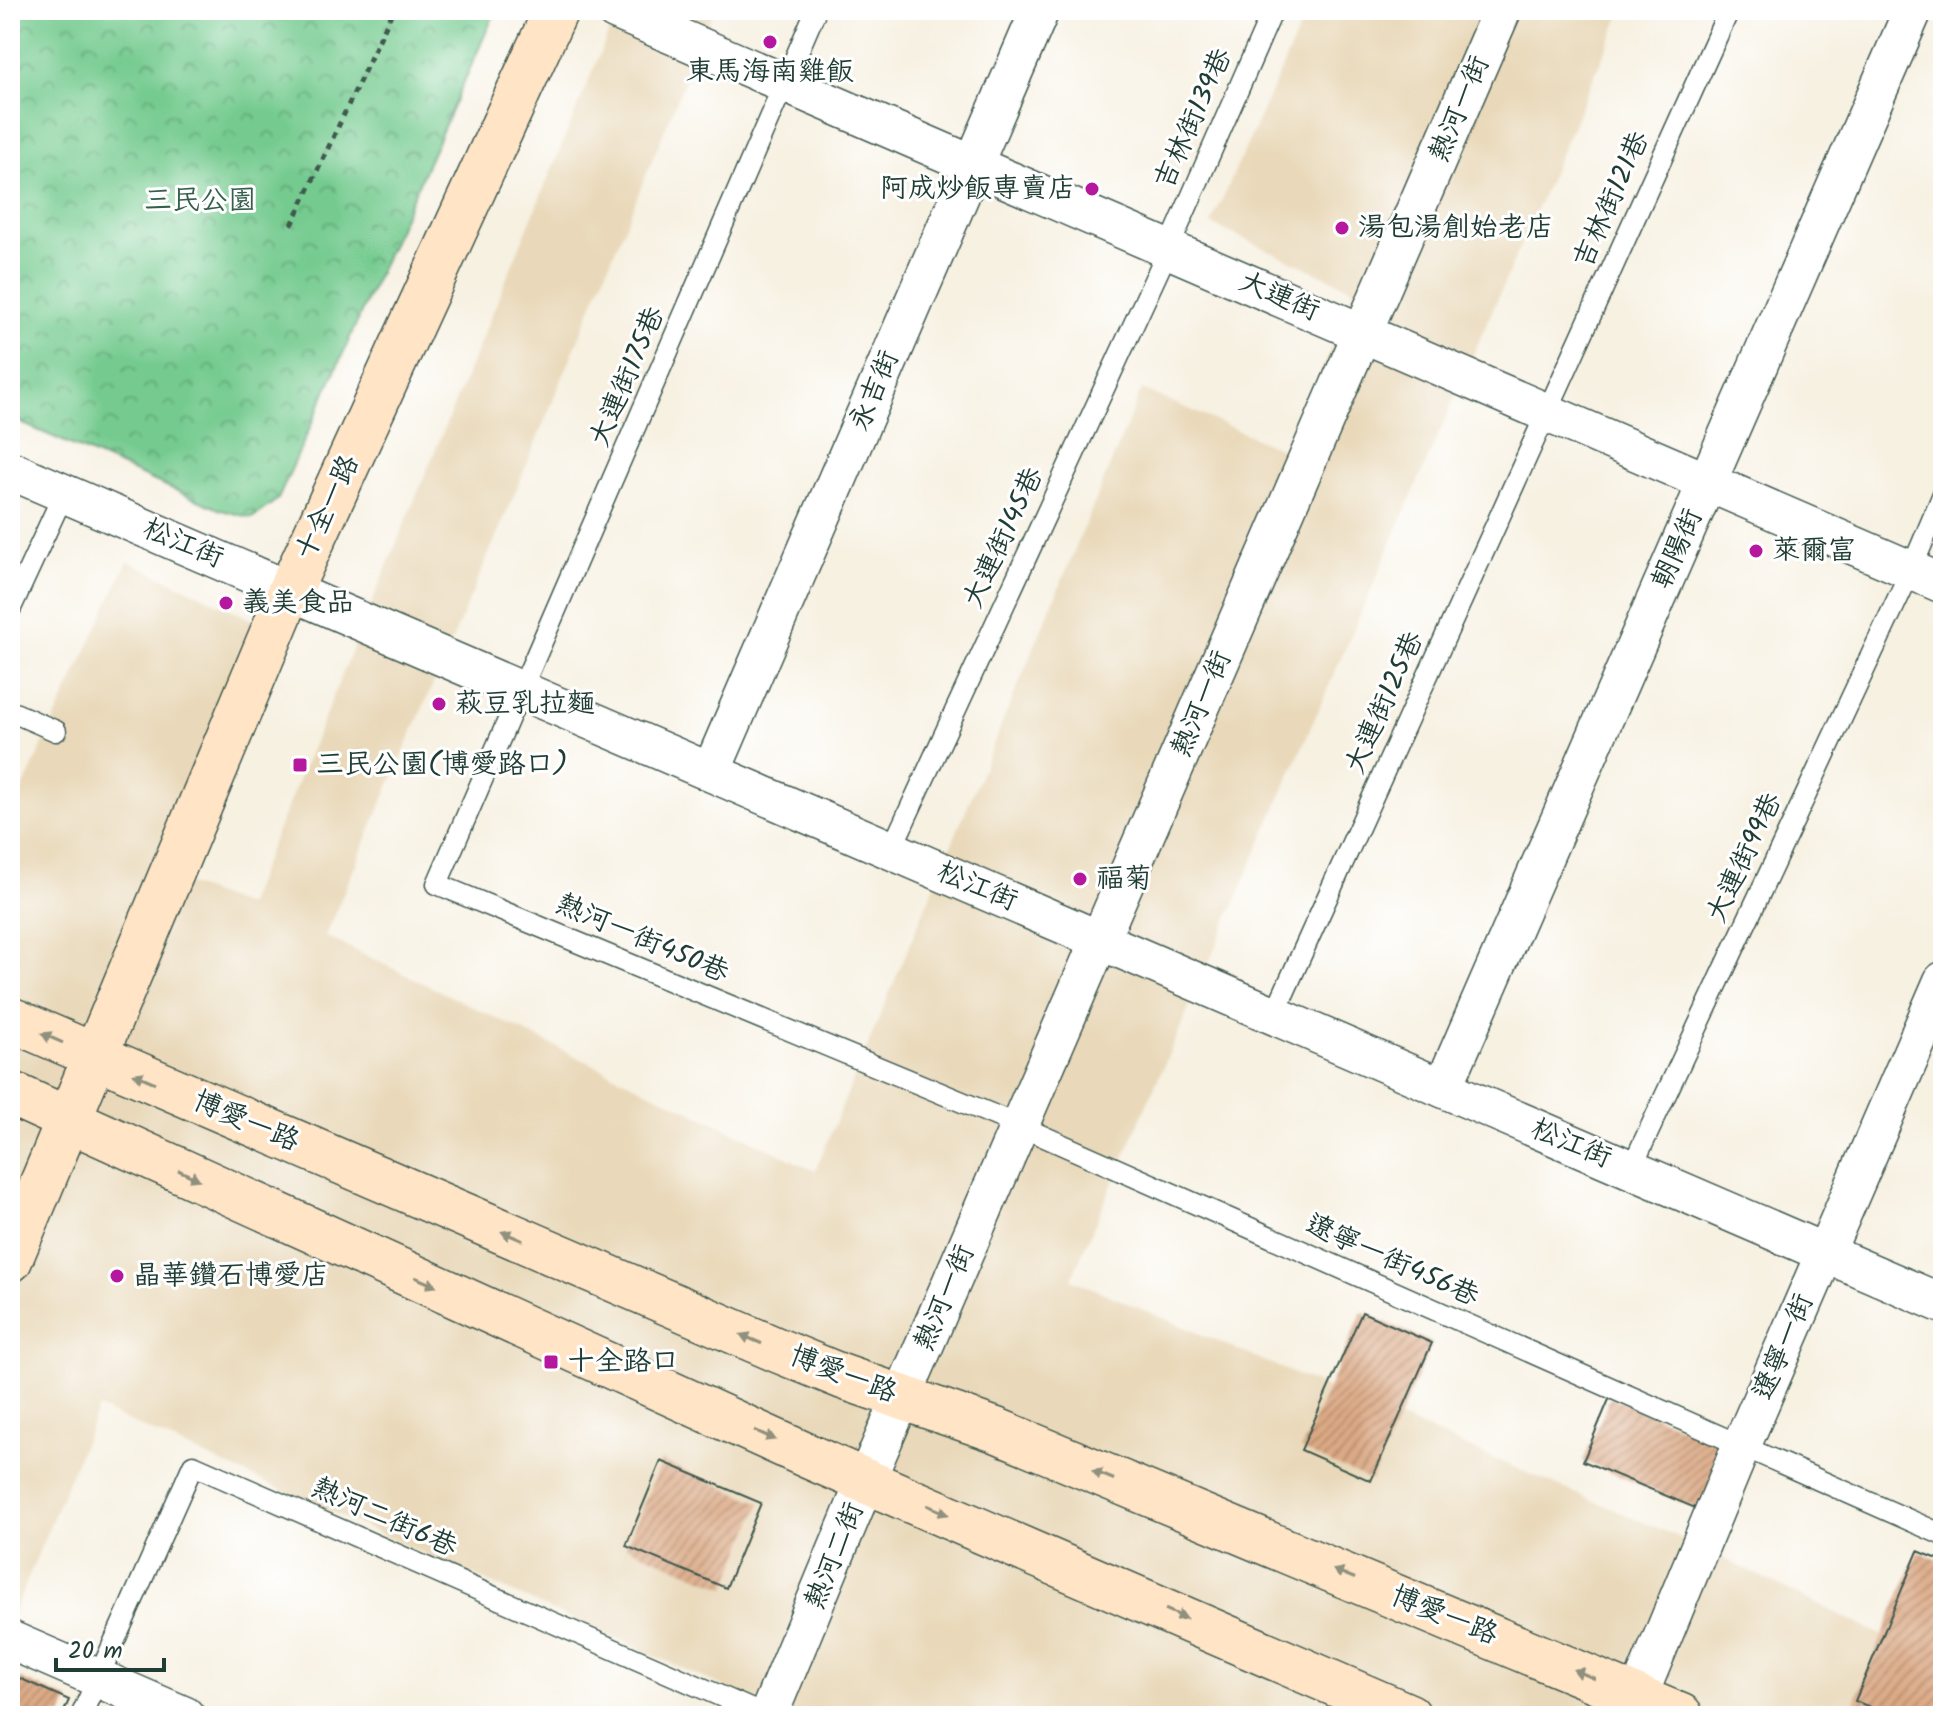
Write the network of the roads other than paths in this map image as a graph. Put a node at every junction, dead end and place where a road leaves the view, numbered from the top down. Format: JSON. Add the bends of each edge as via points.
{"nodes":[{"id":1,"x":556,"y":10,"type":"edge"},
{"id":2,"x":615,"y":10,"type":"edge"},
{"id":3,"x":816,"y":10,"type":"edge"},
{"id":4,"x":1040,"y":10,"type":"edge"},
{"id":5,"x":1273,"y":10,"type":"edge"},
{"id":6,"x":1502,"y":10,"type":"edge"},
{"id":7,"x":1729,"y":10,"type":"edge"},
{"id":8,"x":1913,"y":10,"type":"edge"},
{"id":9,"x":785,"y":84,"type":"junction"},
{"id":10,"x":973,"y":165,"type":"junction"},
{"id":11,"x":1168,"y":250,"type":"junction"},
{"id":12,"x":1363,"y":334,"type":"junction"},
{"id":13,"x":1547,"y":413,"type":"junction"},
{"id":14,"x":10,"y":470,"type":"edge"},
{"id":15,"x":1707,"y":483,"type":"junction"},
{"id":16,"x":64,"y":493,"type":"junction"},
{"id":17,"x":1943,"y":494,"type":"edge"},
{"id":18,"x":1927,"y":577,"type":"edge"},
{"id":19,"x":290,"y":590,"type":"junction"},
{"id":20,"x":10,"y":610,"type":"edge"},
{"id":21,"x":523,"y":691,"type":"junction"},
{"id":22,"x":10,"y":711,"type":"edge"},
{"id":23,"x":56,"y":731,"type":"dead end"},
{"id":24,"x":711,"y":772,"type":"junction"},
{"id":25,"x":891,"y":850,"type":"junction"},
{"id":26,"x":1100,"y":940,"type":"junction"},
{"id":27,"x":1943,"y":981,"type":"edge"},
{"id":28,"x":1274,"y":1015,"type":"junction"},
{"id":29,"x":10,"y":1019,"type":"edge"},
{"id":30,"x":94,"y":1057,"type":"junction"},
{"id":31,"x":1443,"y":1088,"type":"junction"},
{"id":32,"x":10,"y":1093,"type":"edge"},
{"id":33,"x":67,"y":1119,"type":"junction"},
{"id":34,"x":1020,"y":1126,"type":"junction"},
{"id":35,"x":1631,"y":1169,"type":"junction"},
{"id":36,"x":1825,"y":1253,"type":"junction"},
{"id":37,"x":10,"y":1260,"type":"edge"},
{"id":38,"x":1943,"y":1304,"type":"edge"},
{"id":39,"x":902,"y":1397,"type":"junction"},
{"id":40,"x":1741,"y":1447,"type":"junction"},
{"id":41,"x":866,"y":1480,"type":"junction"},
{"id":42,"x":1943,"y":1535,"type":"edge"},
{"id":43,"x":10,"y":1640,"type":"edge"},
{"id":44,"x":97,"y":1678,"type":"junction"},
{"id":45,"x":1634,"y":1706,"type":"edge"},
{"id":46,"x":81,"y":1716,"type":"edge"},
{"id":47,"x":185,"y":1716,"type":"edge"},
{"id":48,"x":767,"y":1716,"type":"edge"},
{"id":49,"x":1409,"y":1716,"type":"edge"},
{"id":50,"x":1681,"y":1716,"type":"edge"}],
"edges":[{"from":1,"to":19,"type":"main road","name":"十全一路"},
{"from":2,"to":9,"type":"street","name":"大連街"},
{"from":3,"to":9,"type":"lane","name":"大連街175巷"},
{"from":4,"to":10,"type":"street","name":"永吉街"},
{"from":5,"to":11,"type":"lane","name":"吉林街139巷"},
{"from":6,"to":12,"type":"street","name":"熱河一街"},
{"from":7,"to":13,"type":"lane","name":"吉林街121巷"},
{"from":8,"to":15,"type":"street","name":"朝陽街"},
{"from":9,"to":10,"type":"street","name":"大連街"},
{"from":9,"to":21,"type":"lane","name":"大連街175巷"},
{"from":10,"to":11,"type":"street","name":"大連街"},
{"from":10,"to":24,"type":"street","name":"永吉街"},
{"from":11,"to":12,"type":"street","name":"大連街"},
{"from":11,"to":25,"type":"lane","name":"大連街145巷"},
{"from":12,"to":13,"type":"street","name":"大連街"},
{"from":12,"to":26,"type":"street","name":"熱河一街"},
{"from":13,"to":15,"type":"street","name":"大連街"},
{"from":13,"to":28,"type":"lane","name":"大連街125巷"},
{"from":14,"to":16,"type":"street","name":"松江街"},
{"from":15,"to":18,"type":"street","name":"大連街"},
{"from":15,"to":31,"type":"street","name":"朝陽街"},
{"from":16,"to":19,"type":"street","name":"松江街"},
{"from":16,"to":20,"type":"lane"},
{"from":17,"to":18,"type":"lane","name":"大連街99巷"},
{"from":18,"to":35,"type":"lane","name":"大連街99巷"},
{"from":19,"to":21,"type":"street","name":"松江街"},
{"from":19,"to":30,"type":"main road","name":"十全一路"},
{"from":21,"to":24,"type":"street","name":"松江街"},
{"from":21,"to":34,"type":"lane","name":"熱河一街450巷","via":[[437,884]]},
{"from":22,"to":23,"type":"lane"},
{"from":24,"to":25,"type":"street","name":"松江街"},
{"from":25,"to":26,"type":"street","name":"松江街"},
{"from":26,"to":28,"type":"street","name":"松江街"},
{"from":26,"to":34,"type":"street","name":"熱河一街"},
{"from":27,"to":36,"type":"street","name":"遼寧一街"},
{"from":28,"to":31,"type":"street","name":"松江街"},
{"from":30,"to":29,"type":"main road","name":"博愛一路","one_way":true},
{"from":30,"to":33,"type":"main road","name":"十全一路"},
{"from":39,"to":30,"type":"main road","name":"博愛一路","one_way":true,"via":[[777,1350]]},
{"from":31,"to":35,"type":"street","name":"松江街"},
{"from":32,"to":33,"type":"main road"},
{"from":33,"to":37,"type":"main road","name":"十全一路"},
{"from":33,"to":41,"type":"main road","one_way":true},
{"from":34,"to":39,"type":"street","name":"熱河一街"},
{"from":34,"to":40,"type":"lane","name":"遼寧一街456巷"},
{"from":35,"to":36,"type":"street","name":"松江街"},
{"from":36,"to":38,"type":"street","name":"松江街"},
{"from":36,"to":40,"type":"street","name":"遼寧一街"},
{"from":39,"to":41,"type":"street","name":"熱河二街"},
{"from":45,"to":39,"type":"main road","name":"博愛一路","one_way":true,"via":[[996,1430]]},
{"from":40,"to":42,"type":"lane","name":"遼寧一街456巷"},
{"from":40,"to":45,"type":"street","name":"遼寧一街"},
{"from":41,"to":48,"type":"street","name":"熱河二街"},
{"from":41,"to":49,"type":"main road","one_way":true},
{"from":43,"to":44,"type":"street"},
{"from":44,"to":46,"type":"lane"},
{"from":44,"to":47,"type":"street"},
{"from":44,"to":48,"type":"lane","name":"熱河二街6巷","via":[[193,1465]]},
{"from":45,"to":50,"type":"main road","name":"博愛一路"}]}
